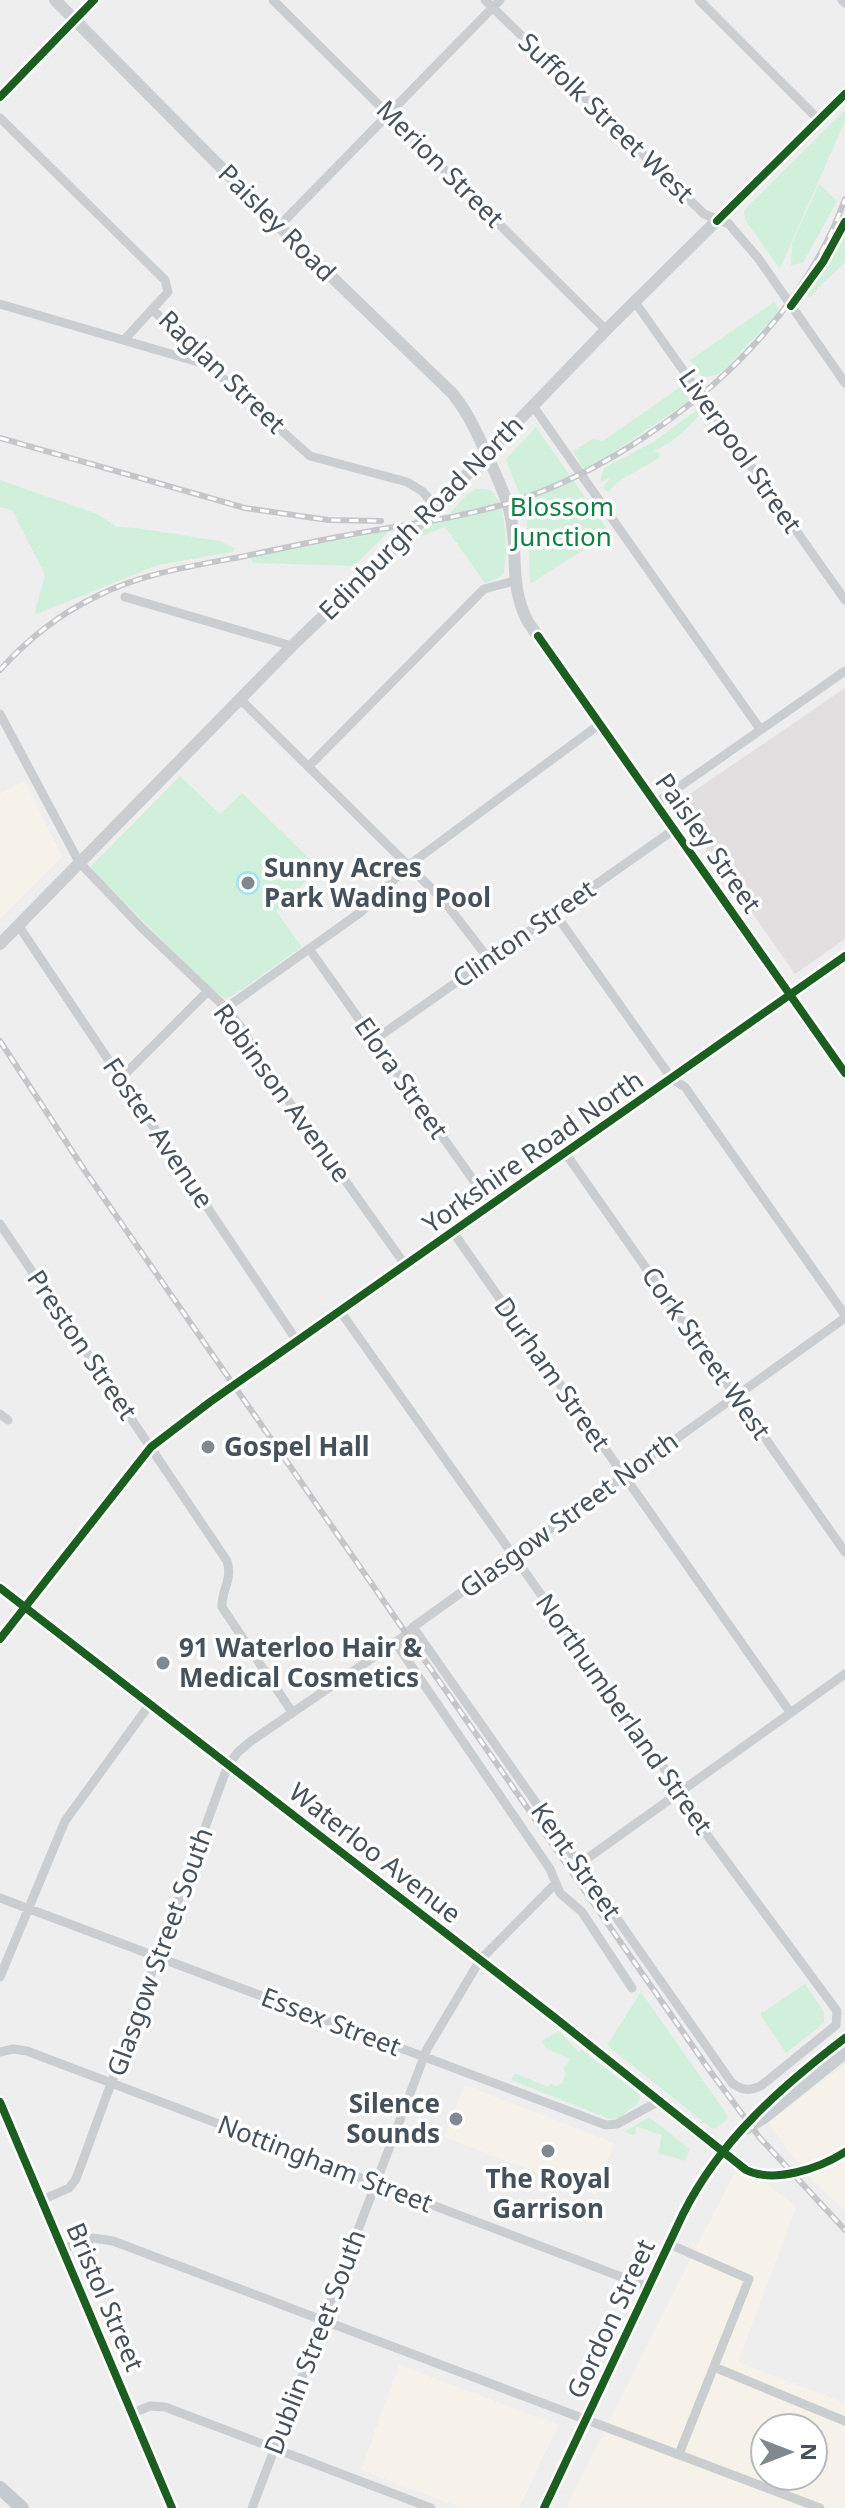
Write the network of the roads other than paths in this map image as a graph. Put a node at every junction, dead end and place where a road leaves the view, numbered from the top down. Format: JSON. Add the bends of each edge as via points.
{"nodes":[{"id":1,"x":55,"y":0,"type":"edge"},
{"id":2,"x":94,"y":0,"type":"edge"},
{"id":3,"x":273,"y":0,"type":"edge"},
{"id":4,"x":699,"y":0,"type":"edge"},
{"id":5,"x":493,"y":2,"type":"edge"},
{"id":6,"x":74,"y":20,"type":"junction"},
{"id":7,"x":845,"y":94,"type":"edge"},
{"id":8,"x":0,"y":97,"type":"edge"},
{"id":9,"x":390,"y":114,"type":"junction"},
{"id":10,"x":0,"y":118,"type":"edge"},
{"id":11,"x":819,"y":120,"type":"junction"},
{"id":12,"x":717,"y":221,"type":"junction"},
{"id":13,"x":279,"y":226,"type":"junction"},
{"id":14,"x":635,"y":302,"type":"junction"},
{"id":15,"x":0,"y":304,"type":"edge"},
{"id":16,"x":153,"y":310,"type":"junction"},
{"id":17,"x":606,"y":330,"type":"junction"},
{"id":18,"x":124,"y":340,"type":"junction"},
{"id":19,"x":208,"y":365,"type":"junction"},
{"id":20,"x":845,"y":383,"type":"edge"},
{"id":21,"x":533,"y":406,"type":"junction"},
{"id":22,"x":487,"y":455,"type":"junction"},
{"id":23,"x":436,"y":507,"type":"junction"},
{"id":24,"x":514,"y":581,"type":"junction"},
{"id":25,"x":125,"y":597,"type":"dead end"},
{"id":26,"x":845,"y":600,"type":"edge"},
{"id":27,"x":292,"y":646,"type":"junction"},
{"id":28,"x":845,"y":671,"type":"edge"},
{"id":29,"x":241,"y":700,"type":"junction"},
{"id":30,"x":0,"y":714,"type":"edge"},
{"id":31,"x":600,"y":724,"type":"junction"},
{"id":32,"x":760,"y":729,"type":"junction"},
{"id":33,"x":309,"y":766,"type":"junction"},
{"id":34,"x":656,"y":803,"type":"junction"},
{"id":35,"x":675,"y":829,"type":"junction"},
{"id":36,"x":79,"y":862,"type":"junction"},
{"id":37,"x":409,"y":865,"type":"junction"},
{"id":38,"x":554,"y":912,"type":"junction"},
{"id":39,"x":18,"y":925,"type":"junction"},
{"id":40,"x":0,"y":944,"type":"edge"},
{"id":41,"x":310,"y":950,"type":"junction"},
{"id":42,"x":845,"y":956,"type":"edge"},
{"id":43,"x":488,"y":958,"type":"junction"},
{"id":44,"x":207,"y":992,"type":"junction"},
{"id":45,"x":791,"y":995,"type":"junction"},
{"id":46,"x":226,"y":1008,"type":"junction"},
{"id":47,"x":374,"y":1040,"type":"junction"},
{"id":48,"x":845,"y":1073,"type":"edge"},
{"id":49,"x":122,"y":1077,"type":"junction"},
{"id":50,"x":672,"y":1079,"type":"junction"},
{"id":51,"x":566,"y":1154,"type":"junction"},
{"id":52,"x":491,"y":1205,"type":"junction"},
{"id":53,"x":0,"y":1224,"type":"edge"},
{"id":54,"x":453,"y":1232,"type":"junction"},
{"id":55,"x":406,"y":1266,"type":"junction"},
{"id":56,"x":340,"y":1311,"type":"junction"},
{"id":57,"x":845,"y":1317,"type":"edge"},
{"id":58,"x":297,"y":1341,"type":"junction"},
{"id":59,"x":736,"y":1395,"type":"junction"},
{"id":60,"x":151,"y":1447,"type":"junction"},
{"id":61,"x":624,"y":1476,"type":"junction"},
{"id":62,"x":845,"y":1552,"type":"edge"},
{"id":63,"x":513,"y":1555,"type":"junction"},
{"id":64,"x":0,"y":1588,"type":"edge"},
{"id":65,"x":25,"y":1607,"type":"junction"},
{"id":66,"x":413,"y":1627,"type":"junction"},
{"id":67,"x":0,"y":1639,"type":"edge"},
{"id":68,"x":395,"y":1642,"type":"junction"},
{"id":69,"x":845,"y":1674,"type":"edge"},
{"id":70,"x":150,"y":1704,"type":"junction"},
{"id":71,"x":292,"y":1712,"type":"junction"},
{"id":72,"x":790,"y":1712,"type":"junction"},
{"id":73,"x":228,"y":1765,"type":"junction"},
{"id":74,"x":681,"y":1792,"type":"junction"},
{"id":75,"x":578,"y":1865,"type":"junction"},
{"id":76,"x":556,"y":1883,"type":"junction"},
{"id":77,"x":0,"y":1898,"type":"edge"},
{"id":78,"x":29,"y":1908,"type":"junction"},
{"id":79,"x":159,"y":1958,"type":"junction"},
{"id":80,"x":480,"y":1960,"type":"junction"},
{"id":81,"x":0,"y":1977,"type":"edge"},
{"id":82,"x":632,"y":1988,"type":"dead end"},
{"id":83,"x":845,"y":2038,"type":"edge"},
{"id":84,"x":0,"y":2052,"type":"edge"},
{"id":85,"x":845,"y":2053,"type":"edge"},
{"id":86,"x":423,"y":2057,"type":"junction"},
{"id":87,"x":112,"y":2084,"type":"junction"},
{"id":88,"x":745,"y":2090,"type":"joint"},
{"id":89,"x":661,"y":2100,"type":"junction"},
{"id":90,"x":0,"y":2102,"type":"edge"},
{"id":91,"x":737,"y":2135,"type":"junction"},
{"id":92,"x":845,"y":2152,"type":"edge"},
{"id":93,"x":723,"y":2153,"type":"junction"},
{"id":94,"x":374,"y":2183,"type":"junction"},
{"id":95,"x":42,"y":2200,"type":"junction"},
{"id":96,"x":669,"y":2244,"type":"junction"},
{"id":97,"x":63,"y":2249,"type":"junction"},
{"id":98,"x":648,"y":2287,"type":"junction"},
{"id":99,"x":323,"y":2320,"type":"junction"},
{"id":100,"x":714,"y":2367,"type":"junction"},
{"id":101,"x":133,"y":2413,"type":"junction"},
{"id":102,"x":586,"y":2419,"type":"junction"},
{"id":103,"x":845,"y":2421,"type":"edge"},
{"id":104,"x":275,"y":2449,"type":"junction"},
{"id":105,"x":679,"y":2454,"type":"junction"},
{"id":106,"x":0,"y":2488,"type":"edge"},
{"id":107,"x":0,"y":2501,"type":"edge"},
{"id":108,"x":19,"y":2506,"type":"edge"},
{"id":109,"x":172,"y":2508,"type":"edge"},
{"id":110,"x":252,"y":2508,"type":"edge"},
{"id":111,"x":431,"y":2508,"type":"edge"},
{"id":112,"x":544,"y":2508,"type":"edge"},
{"id":113,"x":820,"y":2508,"type":"edge"}],
"edges":[{"from":1,"to":6,"type":"main road","name":"Paisley Road"},
{"from":2,"to":6,"type":"street"},
{"from":3,"to":9,"type":"street","name":"Merion Street"},
{"from":4,"to":11,"type":"street"},
{"from":5,"to":9,"type":"street"},
{"from":5,"to":12,"type":"street","name":"Suffolk Street West","via":[[701,211]]},
{"from":6,"to":8,"type":"street"},
{"from":6,"to":13,"type":"main road","name":"Paisley Road"},
{"from":7,"to":11,"type":"main road","name":"Edinburgh Road North"},
{"from":9,"to":13,"type":"street"},
{"from":9,"to":17,"type":"street","name":"Merion Street"},
{"from":10,"to":16,"type":"street","name":"Raglan Street","via":[[165,280],[168,292]]},
{"from":11,"to":12,"type":"main road","name":"Edinburgh Road North"},
{"from":12,"to":14,"type":"main road","name":"Edinburgh Road North"},
{"from":12,"to":20,"type":"street","name":"Suffolk Street West","via":[[729,224],[758,258]]},
{"from":13,"to":22,"type":"main road","name":"Paisley Road","via":[[453,394]]},
{"from":14,"to":17,"type":"main road","name":"Edinburgh Road North"},
{"from":14,"to":26,"type":"street","name":"Liverpool Street"},
{"from":15,"to":18,"type":"street"},
{"from":16,"to":18,"type":"street"},
{"from":16,"to":19,"type":"street","name":"Raglan Street"},
{"from":17,"to":21,"type":"main road","name":"Edinburgh Road North"},
{"from":18,"to":19,"type":"street"},
{"from":19,"to":23,"type":"street","name":"Raglan Street","via":[[310,456],[407,482]]},
{"from":21,"to":22,"type":"main road","name":"Edinburgh Road North"},
{"from":21,"to":32,"type":"street"},
{"from":22,"to":23,"type":"main road","name":"Edinburgh Road North"},
{"from":22,"to":24,"type":"main road","name":"Paisley Street","via":[[510,512]]},
{"from":23,"to":27,"type":"main road","name":"Edinburgh Road North"},
{"from":24,"to":31,"type":"main road","name":"Paisley Street","via":[[529,623]]},
{"from":24,"to":33,"type":"street","via":[[480,593]]},
{"from":25,"to":27,"type":"street"},
{"from":27,"to":29,"type":"main road","name":"Edinburgh Road North"},
{"from":28,"to":32,"type":"street"},
{"from":29,"to":33,"type":"street"},
{"from":29,"to":36,"type":"main road","name":"Edinburgh Road North"},
{"from":30,"to":36,"type":"street","name":"Robinson Avenue"},
{"from":31,"to":34,"type":"main road","name":"Paisley Street"},
{"from":31,"to":37,"type":"street"},
{"from":32,"to":34,"type":"street"},
{"from":33,"to":37,"type":"street"},
{"from":34,"to":35,"type":"main road","name":"Paisley Street"},
{"from":35,"to":38,"type":"street","name":"Clinton Street"},
{"from":35,"to":45,"type":"main road","name":"Paisley Street"},
{"from":36,"to":39,"type":"main road","name":"Edinburgh Road North"},
{"from":36,"to":44,"type":"street","name":"Robinson Avenue"},
{"from":37,"to":41,"type":"street","via":[[361,912]]},
{"from":37,"to":43,"type":"street"},
{"from":38,"to":43,"type":"street","name":"Clinton Street"},
{"from":38,"to":50,"type":"street"},
{"from":39,"to":40,"type":"main road","name":"Edinburgh Road North"},
{"from":39,"to":49,"type":"street","name":"Foster Avenue"},
{"from":41,"to":46,"type":"street"},
{"from":41,"to":47,"type":"street","name":"Elora Street"},
{"from":42,"to":45,"type":"street","name":"Yorkshire Road North"},
{"from":43,"to":47,"type":"street","name":"Clinton Street"},
{"from":44,"to":46,"type":"street","name":"Robinson Avenue"},
{"from":44,"to":49,"type":"street"},
{"from":45,"to":48,"type":"main road","name":"Paisley Street"},
{"from":45,"to":50,"type":"street","name":"Yorkshire Road North"},
{"from":46,"to":55,"type":"street","name":"Robinson Avenue"},
{"from":47,"to":52,"type":"street","name":"Elora Street"},
{"from":49,"to":58,"type":"street","name":"Foster Avenue"},
{"from":50,"to":51,"type":"street","name":"Yorkshire Road North"},
{"from":50,"to":57,"type":"street","via":[[685,1087]]},
{"from":51,"to":52,"type":"street","name":"Yorkshire Road North"},
{"from":51,"to":59,"type":"street","name":"Cork Street West"},
{"from":52,"to":54,"type":"street","name":"Yorkshire Road North"},
{"from":53,"to":60,"type":"street","name":"Preston Street"},
{"from":54,"to":55,"type":"street","name":"Yorkshire Road North"},
{"from":54,"to":61,"type":"street","name":"Durham Street"},
{"from":55,"to":56,"type":"street","name":"Yorkshire Road North"},
{"from":56,"to":58,"type":"street","name":"Yorkshire Road North"},
{"from":56,"to":63,"type":"street","name":"Northumberland Street"},
{"from":57,"to":59,"type":"street","name":"Glasgow Street North"},
{"from":58,"to":60,"type":"street","name":"Yorkshire Road North"},
{"from":59,"to":61,"type":"street","name":"Glasgow Street North"},
{"from":59,"to":62,"type":"street","name":"Cork Street West"},
{"from":60,"to":65,"type":"street","name":"Yorkshire Road North"},
{"from":60,"to":71,"type":"street","name":"Preston Street","via":[[227,1561],[230,1579],[221,1600],[225,1614]]},
{"from":61,"to":63,"type":"street","name":"Glasgow Street North"},
{"from":61,"to":72,"type":"street","name":"Durham Street"},
{"from":63,"to":66,"type":"street","name":"Glasgow Street North"},
{"from":63,"to":74,"type":"street","name":"Northumberland Street"},
{"from":64,"to":65,"type":"street","name":"Waterloo Avenue"},
{"from":65,"to":67,"type":"street","name":"Yorkshire Road North"},
{"from":65,"to":70,"type":"street","name":"Waterloo Avenue"},
{"from":66,"to":68,"type":"street","name":"Glasgow Street North"},
{"from":66,"to":75,"type":"street","name":"Kent Street"},
{"from":68,"to":71,"type":"street","name":"Glasgow Street North"},
{"from":68,"to":76,"type":"street","name":"Kent Street"},
{"from":69,"to":72,"type":"street"},
{"from":70,"to":73,"type":"street","name":"Waterloo Avenue"},
{"from":70,"to":78,"type":"street","via":[[65,1821]]},
{"from":71,"to":73,"type":"street","name":"Glasgow Street South"},
{"from":72,"to":74,"type":"street"},
{"from":73,"to":79,"type":"street","name":"Glasgow Street South"},
{"from":73,"to":80,"type":"street","name":"Waterloo Avenue"},
{"from":74,"to":75,"type":"street"},
{"from":74,"to":88,"type":"street","name":"Northumberland Street","via":[[682,1801],[837,2011],[836,2025],[774,2077]]},
{"from":75,"to":88,"type":"street","name":"Kent Street","via":[[732,2083]]},
{"from":76,"to":80,"type":"street","name":"Dublin Street South"},
{"from":76,"to":82,"type":"street","name":"Kent Street","via":[[582,1912]]},
{"from":77,"to":78,"type":"street","name":"Essex Street"},
{"from":78,"to":79,"type":"street","name":"Essex Street"},
{"from":78,"to":81,"type":"street"},
{"from":79,"to":86,"type":"street","name":"Essex Street"},
{"from":79,"to":87,"type":"street","name":"Glasgow Street South"},
{"from":80,"to":86,"type":"street","name":"Dublin Street South"},
{"from":80,"to":89,"type":"street","name":"Waterloo Avenue"},
{"from":83,"to":91,"type":"main road","via":[[754,2114]]},
{"from":84,"to":87,"type":"street","name":"Nottingham Street","via":[[27,2051]]},
{"from":85,"to":91,"type":"main road"},
{"from":86,"to":89,"type":"street","name":"Essex Street","via":[[606,2125]]},
{"from":86,"to":94,"type":"street","name":"Dublin Street South"},
{"from":87,"to":94,"type":"street","name":"Nottingham Street"},
{"from":87,"to":95,"type":"street","name":"Glasgow Street South","via":[[76,2179]]},
{"from":89,"to":93,"type":"street","name":"Waterloo Avenue"},
{"from":90,"to":95,"type":"street","name":"Bristol Street"},
{"from":91,"to":93,"type":"main road","name":"Gordon Street"},
{"from":92,"to":93,"type":"street","via":[[827,2163],[767,2177]]},
{"from":93,"to":96,"type":"main road","name":"Gordon Street","via":[[693,2195]]},
{"from":94,"to":98,"type":"street","name":"Nottingham Street"},
{"from":94,"to":99,"type":"street","name":"Dublin Street South"},
{"from":95,"to":97,"type":"street","name":"Bristol Street"},
{"from":96,"to":98,"type":"main road","name":"Gordon Street"},
{"from":96,"to":100,"type":"street","via":[[749,2279]]},
{"from":97,"to":99,"type":"street","via":[[105,2239]]},
{"from":97,"to":101,"type":"street","name":"Bristol Street"},
{"from":98,"to":102,"type":"main road","name":"Gordon Street"},
{"from":99,"to":102,"type":"street"},
{"from":99,"to":104,"type":"street","name":"Dublin Street South"},
{"from":100,"to":103,"type":"street"},
{"from":100,"to":105,"type":"street"},
{"from":101,"to":104,"type":"street","via":[[165,2407]]},
{"from":101,"to":109,"type":"street","name":"Bristol Street"},
{"from":102,"to":105,"type":"street"},
{"from":102,"to":112,"type":"main road","name":"Gordon Street"},
{"from":104,"to":110,"type":"street","name":"Dublin Street South"},
{"from":104,"to":111,"type":"street"},
{"from":105,"to":113,"type":"street"},
{"from":106,"to":108,"type":"main road"},
{"from":107,"to":108,"type":"street"}]}
